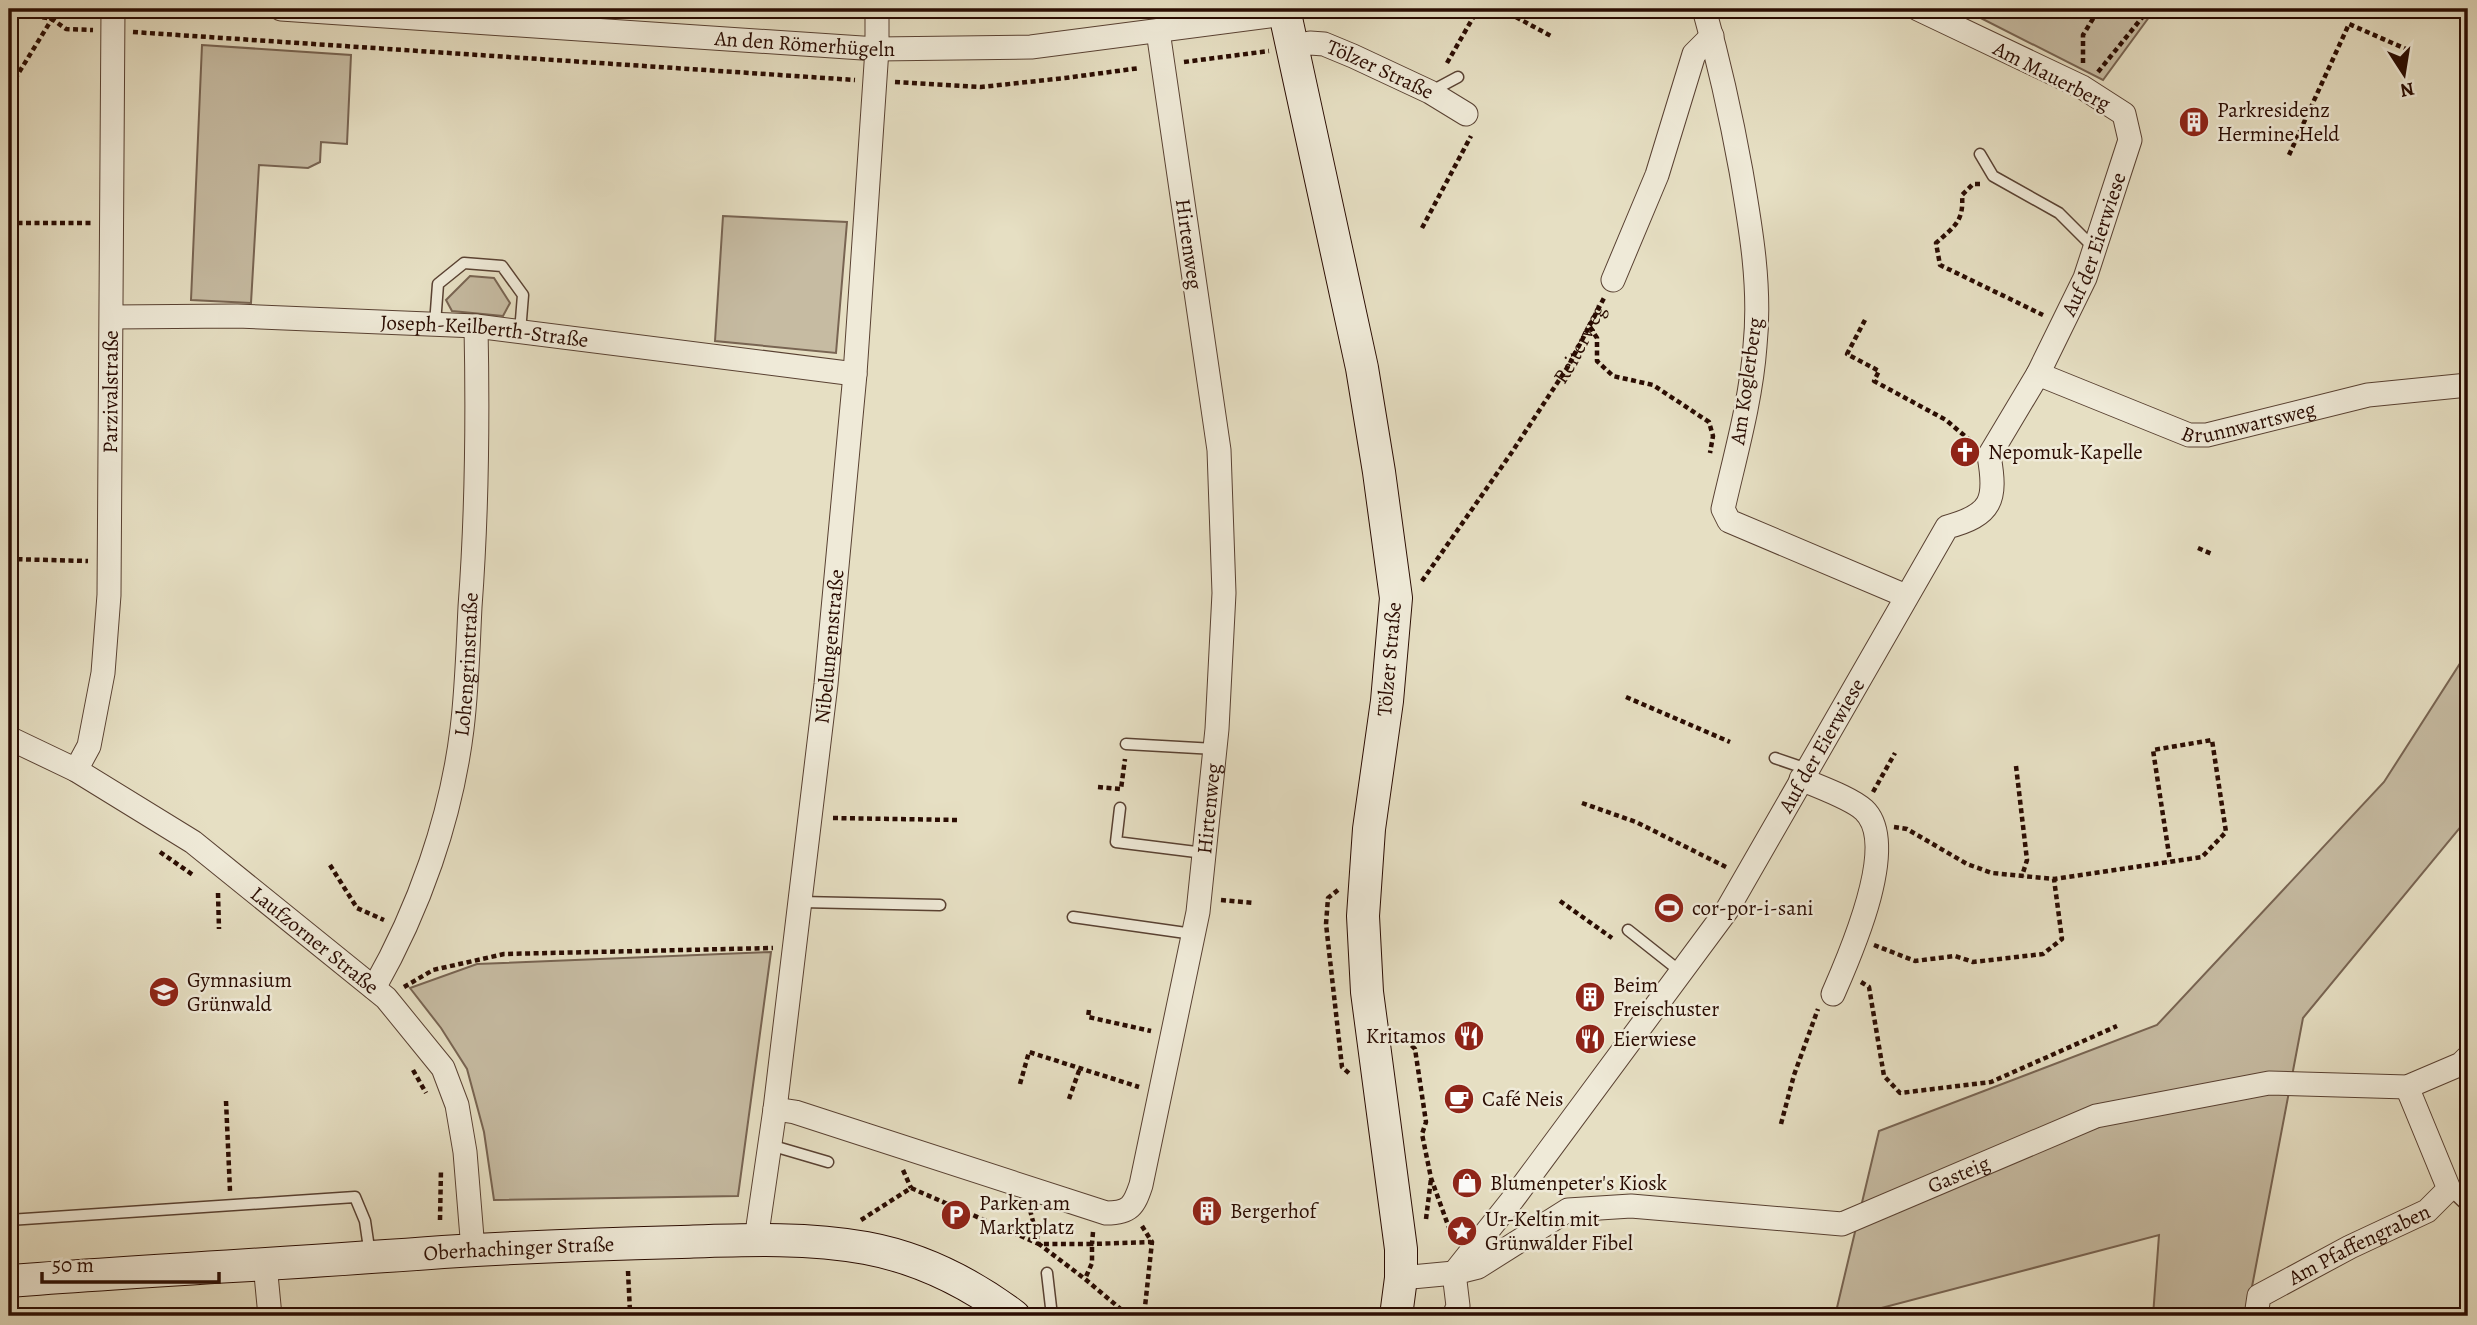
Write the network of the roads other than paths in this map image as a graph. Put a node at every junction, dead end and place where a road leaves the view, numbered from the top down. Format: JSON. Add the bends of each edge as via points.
{"nodes":[{"id":1,"x":281,"y":9,"type":"edge"},
{"id":2,"x":877,"y":9,"type":"edge"},
{"id":3,"x":1704,"y":9,"type":"edge"},
{"id":4,"x":1918,"y":9,"type":"edge"},
{"id":5,"x":1277,"y":13,"type":"edge"},
{"id":6,"x":479,"y":15,"type":"edge"},
{"id":7,"x":112,"y":20,"type":"edge"},
{"id":8,"x":1158,"y":31,"type":"junction"},
{"id":9,"x":1712,"y":36,"type":"junction"},
{"id":10,"x":1282,"y":48,"type":"junction"},
{"id":11,"x":877,"y":49,"type":"junction"},
{"id":12,"x":1458,"y":77,"type":"dead end"},
{"id":13,"x":1430,"y":92,"type":"junction"},
{"id":14,"x":1466,"y":114,"type":"road end"},
{"id":15,"x":2130,"y":140,"type":"joint"},
{"id":16,"x":1980,"y":154,"type":"dead end"},
{"id":17,"x":2094,"y":248,"type":"junction"},
{"id":18,"x":1613,"y":280,"type":"road end"},
{"id":19,"x":112,"y":317,"type":"junction"},
{"id":20,"x":435,"y":324,"type":"junction"},
{"id":21,"x":476,"y":326,"type":"junction"},
{"id":22,"x":520,"y":332,"type":"junction"},
{"id":23,"x":2038,"y":373,"type":"junction"},
{"id":24,"x":855,"y":374,"type":"junction"},
{"id":25,"x":2468,"y":384,"type":"edge"},
{"id":26,"x":1906,"y":596,"type":"junction"},
{"id":27,"x":9,"y":738,"type":"edge"},
{"id":28,"x":1126,"y":744,"type":"road end"},
{"id":29,"x":1215,"y":749,"type":"junction"},
{"id":30,"x":1775,"y":758,"type":"dead end"},
{"id":31,"x":76,"y":770,"type":"junction"},
{"id":32,"x":1804,"y":774,"type":"junction"},
{"id":33,"x":1120,"y":808,"type":"dead end"},
{"id":34,"x":1204,"y":853,"type":"junction"},
{"id":35,"x":801,"y":902,"type":"junction"},
{"id":36,"x":940,"y":905,"type":"dead end"},
{"id":37,"x":1073,"y":916,"type":"dead end"},
{"id":38,"x":1628,"y":930,"type":"road end"},
{"id":39,"x":1194,"y":933,"type":"junction"},
{"id":40,"x":1681,"y":972,"type":"junction"},
{"id":41,"x":380,"y":993,"type":"junction"},
{"id":42,"x":1833,"y":994,"type":"road end"},
{"id":43,"x":2468,"y":1057,"type":"edge"},
{"id":44,"x":2407,"y":1087,"type":"junction"},
{"id":45,"x":775,"y":1109,"type":"junction"},
{"id":46,"x":770,"y":1145,"type":"junction"},
{"id":47,"x":828,"y":1162,"type":"dead end"},
{"id":48,"x":2449,"y":1189,"type":"junction"},
{"id":49,"x":2468,"y":1207,"type":"edge"},
{"id":50,"x":9,"y":1220,"type":"edge"},
{"id":51,"x":756,"y":1240,"type":"junction"},
{"id":52,"x":473,"y":1250,"type":"junction"},
{"id":53,"x":370,"y":1258,"type":"junction"},
{"id":54,"x":265,"y":1264,"type":"junction"},
{"id":55,"x":1047,"y":1273,"type":"dead end"},
{"id":56,"x":1454,"y":1273,"type":"junction"},
{"id":57,"x":1401,"y":1278,"type":"junction"},
{"id":58,"x":9,"y":1281,"type":"edge"},
{"id":59,"x":270,"y":1316,"type":"edge"},
{"id":60,"x":1014,"y":1316,"type":"edge"},
{"id":61,"x":1052,"y":1316,"type":"edge"},
{"id":62,"x":1396,"y":1316,"type":"edge"},
{"id":63,"x":1454,"y":1316,"type":"edge"},
{"id":64,"x":2256,"y":1316,"type":"edge"}],
"edges":[{"from":1,"to":6,"type":"street","name":"An den Römerhügeln"},
{"from":2,"to":11,"type":"street","name":"Nibelungenstraße"},
{"from":3,"to":9,"type":"street","name":"Am Koglerberg"},
{"from":4,"to":15,"type":"street","name":"Am Mauerberg","via":[[2082,87],[2124,114]]},
{"from":5,"to":8,"type":"street","name":"An den Römerhügeln"},
{"from":5,"to":10,"type":"main road","name":"Tölzer Straße"},
{"from":6,"to":11,"type":"street","name":"An den Römerhügeln"},
{"from":7,"to":19,"type":"street","name":"Parzivalstraße"},
{"from":8,"to":11,"type":"street","name":"An den Römerhügeln","via":[[1031,47]]},
{"from":8,"to":29,"type":"street","name":"Hirtenweg","via":[[1219,450],[1224,593]]},
{"from":9,"to":18,"type":"street","name":"Reiterweg","via":[[1694,54],[1657,175]]},
{"from":9,"to":26,"type":"street","name":"Am Koglerberg","via":[[1752,234],[1757,299],[1747,403],[1723,509],[1729,522]]},
{"from":10,"to":13,"type":"street","name":"Tölzer Straße","via":[[1324,44]]},
{"from":10,"to":57,"type":"main road","name":"Tölzer Straße","via":[[1362,368],[1396,598],[1363,916],[1367,992],[1395,1197]]},
{"from":11,"to":24,"type":"street","name":"Nibelungenstraße"},
{"from":12,"to":13,"type":"lane"},
{"from":13,"to":14,"type":"street","name":"Tölzer Straße"},
{"from":15,"to":17,"type":"street","name":"Auf der Eierwiese"},
{"from":16,"to":17,"type":"lane","via":[[1993,176],[2059,213]]},
{"from":17,"to":23,"type":"street","name":"Auf der Eierwiese","via":[[2085,278]]},
{"from":19,"to":20,"type":"street","name":"Joseph-Keilberth-Straße","via":[[237,316]]},
{"from":19,"to":31,"type":"street","name":"Parzivalstraße","via":[[103,674],[89,746]]},
{"from":20,"to":21,"type":"street","name":"Joseph-Keilberth-Straße"},
{"from":20,"to":22,"type":"lane","via":[[438,284],[464,263],[502,266],[523,295]]},
{"from":21,"to":22,"type":"street","name":"Joseph-Keilberth-Straße"},
{"from":21,"to":41,"type":"street","name":"Lohengrinstraße","via":[[478,439],[462,729],[442,825]]},
{"from":22,"to":24,"type":"street","name":"Joseph-Keilberth-Straße"},
{"from":23,"to":25,"type":"street","name":"Brunnwartsweg","via":[[2189,435],[2207,435],[2368,395]]},
{"from":23,"to":26,"type":"street","name":"Auf der Eierwiese","via":[[1989,456],[1993,481],[1989,505],[1970,521],[1947,527]]},
{"from":24,"to":35,"type":"street","name":"Nibelungenstraße"},
{"from":26,"to":32,"type":"street","name":"Auf der Eierwiese"},
{"from":27,"to":31,"type":"street","name":"Laufzorner Straße"},
{"from":28,"to":29,"type":"lane"},
{"from":29,"to":34,"type":"street","name":"Hirtenweg"},
{"from":30,"to":32,"type":"lane"},
{"from":31,"to":41,"type":"street","name":"Laufzorner Straße","via":[[193,842]]},
{"from":32,"to":40,"type":"street","name":"Auf der Eierwiese","via":[[1727,910]]},
{"from":32,"to":42,"type":"street","via":[[1870,817],[1878,862],[1857,938]]},
{"from":33,"to":34,"type":"lane","via":[[1116,842]]},
{"from":34,"to":39,"type":"street","name":"Hirtenweg"},
{"from":35,"to":36,"type":"lane"},
{"from":35,"to":45,"type":"street","name":"Nibelungenstraße"},
{"from":37,"to":39,"type":"lane"},
{"from":38,"to":40,"type":"lane"},
{"from":39,"to":45,"type":"street","name":"Hirtenweg","via":[[1141,1185],[1135,1203],[1121,1213],[1106,1213]]},
{"from":40,"to":56,"type":"street","name":"Auf der Eierwiese"},
{"from":41,"to":52,"type":"street","name":"Laufzorner Straße","via":[[443,1068],[457,1105]]},
{"from":43,"to":44,"type":"street","name":"Gasteig"},
{"from":44,"to":48,"type":"street","name":"Am Pfaffengraben"},
{"from":44,"to":56,"type":"street","name":"Gasteig","via":[[2269,1083],[2096,1116],[1842,1224],[1630,1206],[1568,1210],[1478,1266]]},
{"from":45,"to":46,"type":"street","name":"Nibelungenstraße"},
{"from":46,"to":47,"type":"lane"},
{"from":46,"to":51,"type":"street","name":"Nibelungenstraße"},
{"from":48,"to":49,"type":"lane"},
{"from":48,"to":64,"type":"street","name":"Am Pfaffengraben","via":[[2427,1211],[2259,1296]]},
{"from":50,"to":53,"type":"lane","via":[[355,1197],[365,1221]]},
{"from":51,"to":52,"type":"main road","name":"Oberhachinger Straße"},
{"from":51,"to":60,"type":"main road","name":"Oberhachinger Straße","via":[[820,1241],[898,1255],[961,1282]]},
{"from":52,"to":53,"type":"main road","name":"Oberhachinger Straße"},
{"from":53,"to":54,"type":"main road","name":"Oberhachinger Straße"},
{"from":54,"to":58,"type":"main road","name":"Oberhachinger Straße"},
{"from":54,"to":59,"type":"street"},
{"from":55,"to":61,"type":"lane"},
{"from":56,"to":57,"type":"street"},
{"from":56,"to":63,"type":"street","via":[[1458,1306]]},
{"from":57,"to":62,"type":"main road","name":"Tölzer Straße"}]}
